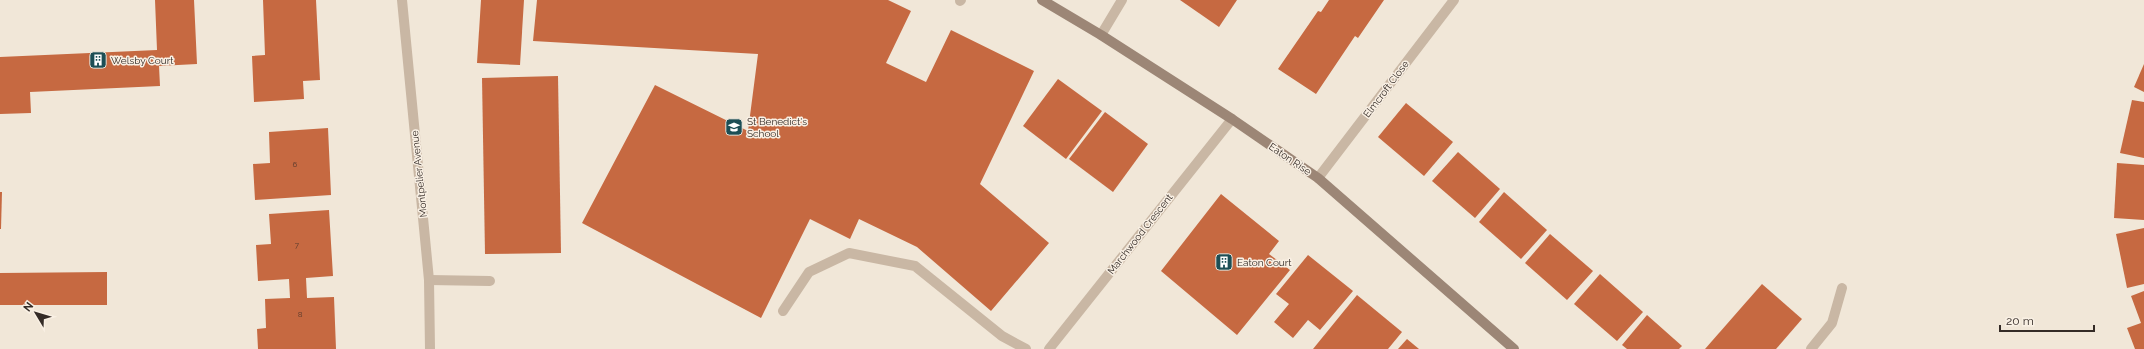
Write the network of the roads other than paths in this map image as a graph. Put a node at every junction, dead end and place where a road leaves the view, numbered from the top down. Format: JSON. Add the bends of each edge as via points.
{"nodes":[{"id":1,"x":402,"y":0,"type":"edge"},
{"id":2,"x":1042,"y":0,"type":"edge"},
{"id":3,"x":1122,"y":0,"type":"edge"},
{"id":4,"x":1454,"y":0,"type":"edge"},
{"id":5,"x":1101,"y":35,"type":"junction"},
{"id":6,"x":1232,"y":119,"type":"junction"},
{"id":7,"x":1318,"y":178,"type":"junction"},
{"id":8,"x":429,"y":280,"type":"junction"},
{"id":9,"x":490,"y":281,"type":"dead end"},
{"id":10,"x":1842,"y":288,"type":"dead end"},
{"id":11,"x":783,"y":311,"type":"dead end"},
{"id":12,"x":430,"y":349,"type":"edge"},
{"id":13,"x":1026,"y":349,"type":"edge"},
{"id":14,"x":1049,"y":349,"type":"edge"},
{"id":15,"x":1514,"y":349,"type":"edge"},
{"id":16,"x":1811,"y":349,"type":"edge"}],
"edges":[{"from":1,"to":8,"type":"street","name":"Montpelier Avenue"},
{"from":2,"to":5,"type":"street","name":"Eaton Rise"},
{"from":3,"to":5,"type":"street"},
{"from":4,"to":7,"type":"street","name":"Elmcroft Close"},
{"from":5,"to":6,"type":"street","name":"Eaton Rise"},
{"from":6,"to":7,"type":"street","name":"Eaton Rise"},
{"from":6,"to":14,"type":"street","name":"Marchwood Crescent"},
{"from":7,"to":15,"type":"street","name":"Eaton Rise"},
{"from":8,"to":9,"type":"street"},
{"from":8,"to":12,"type":"street","name":"Montpelier Avenue"},
{"from":10,"to":16,"type":"street","via":[[1832,323]]},
{"from":11,"to":13,"type":"street","via":[[809,272],[849,253],[915,266],[1002,336]]}]}
